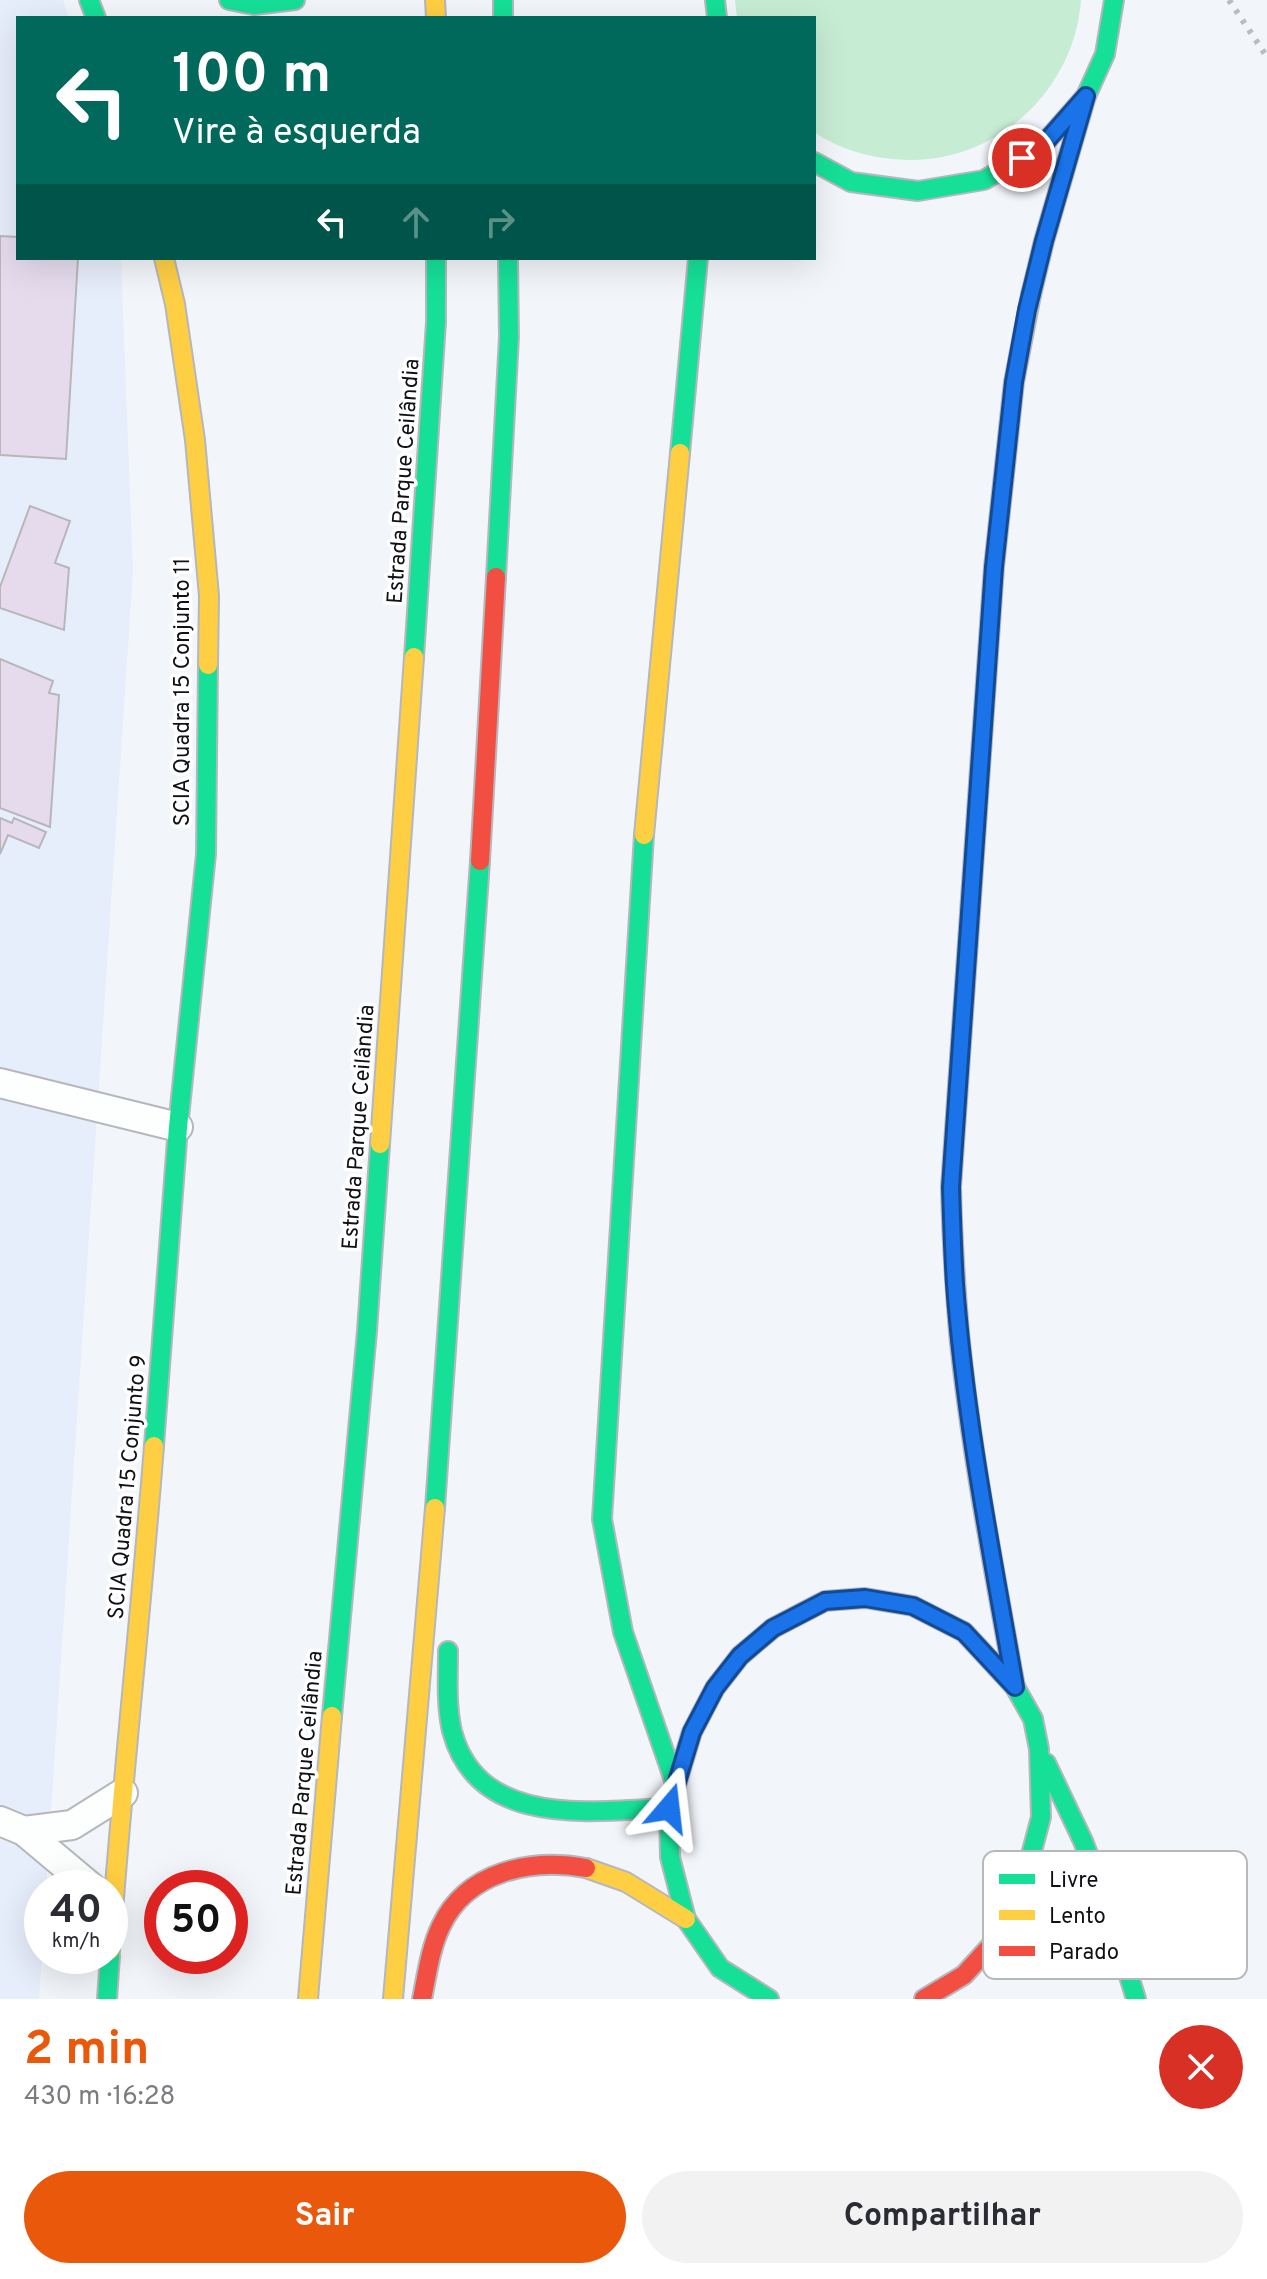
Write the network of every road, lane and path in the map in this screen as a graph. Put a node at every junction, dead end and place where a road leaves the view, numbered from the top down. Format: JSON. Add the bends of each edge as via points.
{"nodes":[{"id":1,"x":229,"y":0,"type":"edge"},
{"id":2,"x":295,"y":0,"type":"edge"},
{"id":3,"x":1116,"y":3,"type":"edge"},
{"id":4,"x":1086,"y":96,"type":"junction"},
{"id":5,"x":816,"y":163,"type":"edge"},
{"id":6,"x":164,"y":260,"type":"edge"},
{"id":7,"x":436,"y":260,"type":"edge"},
{"id":8,"x":508,"y":260,"type":"edge"},
{"id":9,"x":698,"y":260,"type":"edge"},
{"id":10,"x":1,"y":1088,"type":"edge"},
{"id":11,"x":178,"y":1127,"type":"junction"},
{"id":12,"x":442,"y":1432,"type":"junction"},
{"id":13,"x":448,"y":1573,"type":"dead end"},
{"id":14,"x":448,"y":1633,"type":"dead end"},
{"id":15,"x":1015,"y":1687,"type":"junction"},
{"id":16,"x":1039,"y":1749,"type":"junction"},
{"id":17,"x":676,"y":1786,"type":"junction"},
{"id":18,"x":123,"y":1793,"type":"junction"},
{"id":19,"x":669,"y":1808,"type":"junction"},
{"id":20,"x":12,"y":1826,"type":"edge"},
{"id":21,"x":1032,"y":1851,"type":"edge"},
{"id":22,"x":1087,"y":1851,"type":"edge"},
{"id":23,"x":67,"y":1870,"type":"edge"},
{"id":24,"x":112,"y":1870,"type":"edge"},
{"id":25,"x":686,"y":1919,"type":"junction"},
{"id":26,"x":983,"y":1954,"type":"edge"},
{"id":27,"x":109,"y":1974,"type":"edge"},
{"id":28,"x":1130,"y":1979,"type":"edge"},
{"id":29,"x":107,"y":1999,"type":"edge"},
{"id":30,"x":308,"y":1999,"type":"edge"},
{"id":31,"x":393,"y":1999,"type":"edge"},
{"id":32,"x":422,"y":1999,"type":"edge"},
{"id":33,"x":769,"y":1999,"type":"edge"},
{"id":34,"x":924,"y":1999,"type":"edge"},
{"id":35,"x":1136,"y":1999,"type":"edge"}],
"edges":[{"from":1,"to":2,"type":"main road","via":[[254,5]]},
{"from":3,"to":4,"type":"main road","via":[[1105,54]]},
{"from":4,"to":5,"type":"main road","via":[[1042,146],[984,180],[918,191],[851,182]]},
{"from":4,"to":15,"type":"main road","via":[[1044,241],[1014,382],[994,567],[951,1187],[965,1376]]},
{"from":6,"to":11,"type":"main road","name":"SCIA Quadra 15 Conjunto 11","via":[[195,440],[209,596],[206,854]]},
{"from":7,"to":30,"type":"main road","name":"Estrada Parque Ceilândia","via":[[369,1299]]},
{"from":8,"to":12,"type":"main road","via":[[509,337],[481,851]]},
{"from":9,"to":17,"type":"main road","via":[[645,826],[602,1519],[623,1632]]},
{"from":10,"to":11,"type":"street"},
{"from":11,"to":18,"type":"main road","name":"SCIA Quadra 15 Conjunto 9"},
{"from":12,"to":13,"type":"main road"},
{"from":12,"to":31,"type":"main road"},
{"from":14,"to":19,"type":"main road","via":[[448,1707],[456,1743],[476,1776],[504,1797],[541,1807]]},
{"from":15,"to":16,"type":"main road","via":[[1033,1719]]},
{"from":15,"to":17,"type":"main road","via":[[964,1632],[913,1606],[865,1598],[825,1601],[773,1628],[740,1656],[715,1688],[692,1732]]},
{"from":16,"to":21,"type":"main road","via":[[1041,1817]]},
{"from":16,"to":22,"type":"main road"},
{"from":17,"to":19,"type":"main road"},
{"from":18,"to":20,"type":"street","via":[[72,1825]]},
{"from":18,"to":24,"type":"main road","name":"SCIA Quadra 15 Conjunto 9"},
{"from":19,"to":25,"type":"main road","via":[[670,1857]]},
{"from":20,"to":23,"type":"street"},
{"from":25,"to":32,"type":"main road","via":[[617,1878],[577,1865],[537,1863],[497,1873],[462,1894],[444,1919]]},
{"from":25,"to":33,"type":"main road","via":[[720,1976]]},
{"from":26,"to":34,"type":"main road","via":[[964,1975]]},
{"from":27,"to":29,"type":"main road","name":"SCIA Quadra 15 Conjunto 9"},
{"from":28,"to":35,"type":"main road"}]}
